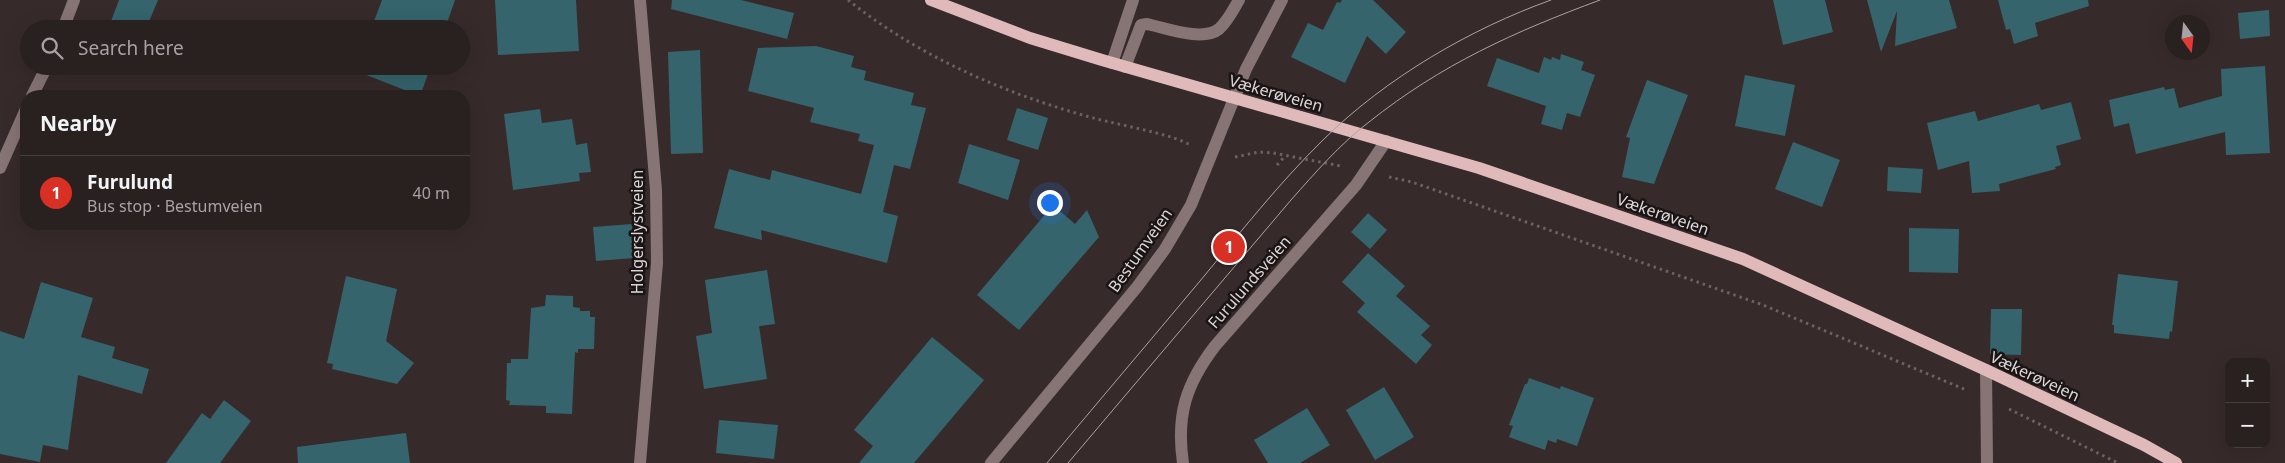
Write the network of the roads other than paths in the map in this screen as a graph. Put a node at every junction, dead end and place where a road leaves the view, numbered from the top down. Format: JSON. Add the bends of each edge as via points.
{"nodes":[{"id":1,"x":74,"y":0,"type":"edge"},
{"id":2,"x":640,"y":0,"type":"edge"},
{"id":3,"x":931,"y":0,"type":"edge"},
{"id":4,"x":1133,"y":0,"type":"edge"},
{"id":5,"x":1239,"y":0,"type":"edge"},
{"id":6,"x":1282,"y":0,"type":"edge"},
{"id":7,"x":66,"y":20,"type":"edge"},
{"id":8,"x":1112,"y":63,"type":"junction"},
{"id":9,"x":1125,"y":67,"type":"junction"},
{"id":10,"x":42,"y":75,"type":"edge"},
{"id":11,"x":35,"y":90,"type":"edge"},
{"id":12,"x":1234,"y":97,"type":"junction"},
{"id":13,"x":20,"y":120,"type":"edge"},
{"id":14,"x":1386,"y":141,"type":"junction"},
{"id":15,"x":3,"y":151,"type":"edge"},
{"id":16,"x":0,"y":168,"type":"edge"},
{"id":17,"x":1986,"y":370,"type":"junction"},
{"id":18,"x":640,"y":463,"type":"edge"},
{"id":19,"x":991,"y":463,"type":"edge"},
{"id":20,"x":1183,"y":463,"type":"edge"},
{"id":21,"x":1987,"y":463,"type":"edge"},
{"id":22,"x":2176,"y":463,"type":"edge"}],
"edges":[{"from":1,"to":7,"type":"street"},
{"from":2,"to":18,"type":"street","name":"Holgerslystveien","via":[[656,190],[656,263]]},
{"from":3,"to":8,"type":"main road","name":"Vækerøveien","via":[[1030,38]]},
{"from":4,"to":8,"type":"street"},
{"from":5,"to":9,"type":"street","via":[[1228,20],[1217,30],[1204,34],[1193,35],[1141,25]]},
{"from":6,"to":12,"type":"street","name":"Bestumveien"},
{"from":8,"to":9,"type":"main road","name":"Vækerøveien"},
{"from":9,"to":12,"type":"main road","name":"Vækerøveien"},
{"from":10,"to":11,"type":"street"},
{"from":12,"to":14,"type":"main road","name":"Vækerøveien"},
{"from":12,"to":19,"type":"street","name":"Bestumveien","via":[[1191,204],[1165,249]]},
{"from":13,"to":15,"type":"street"},
{"from":14,"to":17,"type":"main road","name":"Vækerøveien","via":[[1479,168],[1743,259]]},
{"from":14,"to":20,"type":"street","name":"Furulundsveien","via":[[1366,172],[1199,366],[1191,382],[1181,423]]},
{"from":15,"to":16,"type":"street"},
{"from":17,"to":21,"type":"street"},
{"from":17,"to":22,"type":"main road","name":"Vækerøveien"}]}
